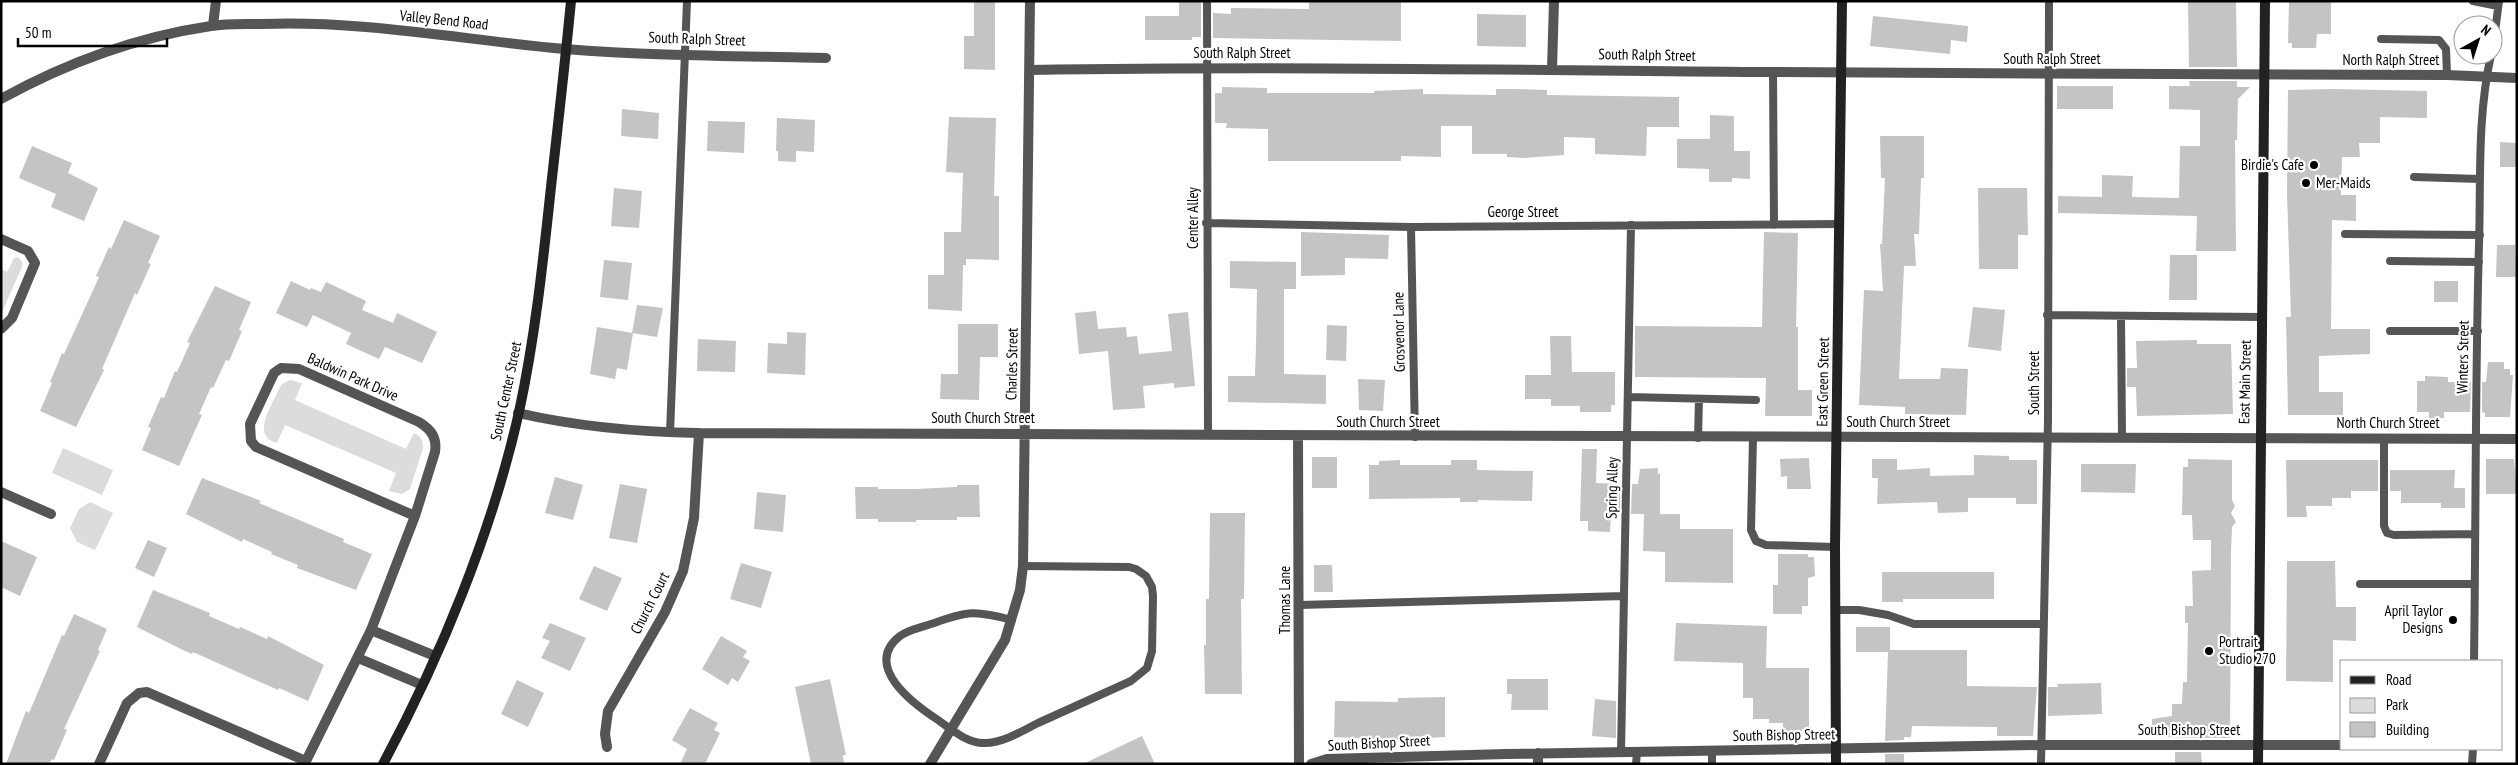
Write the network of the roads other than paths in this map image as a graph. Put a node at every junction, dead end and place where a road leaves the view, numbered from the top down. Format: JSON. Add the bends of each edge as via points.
{"nodes":[{"id":1,"x":216,"y":1,"type":"edge"},
{"id":2,"x":571,"y":1,"type":"edge"},
{"id":3,"x":687,"y":1,"type":"edge"},
{"id":4,"x":1030,"y":1,"type":"edge"},
{"id":5,"x":1208,"y":1,"type":"edge"},
{"id":6,"x":1554,"y":1,"type":"edge"},
{"id":7,"x":1842,"y":1,"type":"edge"},
{"id":8,"x":2049,"y":1,"type":"edge"},
{"id":9,"x":2265,"y":1,"type":"edge"},
{"id":10,"x":2473,"y":1,"type":"edge"},
{"id":11,"x":2498,"y":4,"type":"edge"},
{"id":12,"x":213,"y":25,"type":"junction"},
{"id":13,"x":2381,"y":39,"type":"dead end"},
{"id":14,"x":567,"y":49,"type":"junction"},
{"id":15,"x":685,"y":54,"type":"junction"},
{"id":16,"x":826,"y":58,"type":"dead end"},
{"id":17,"x":2489,"y":65,"type":"edge"},
{"id":18,"x":1207,"y":67,"type":"junction"},
{"id":19,"x":1552,"y":69,"type":"junction"},
{"id":20,"x":1030,"y":70,"type":"junction"},
{"id":21,"x":1773,"y":72,"type":"junction"},
{"id":22,"x":1842,"y":72,"type":"junction"},
{"id":23,"x":2048,"y":74,"type":"junction"},
{"id":24,"x":2264,"y":75,"type":"junction"},
{"id":25,"x":2447,"y":75,"type":"junction"},
{"id":26,"x":2486,"y":77,"type":"junction"},
{"id":27,"x":2517,"y":78,"type":"edge"},
{"id":28,"x":1,"y":99,"type":"edge"},
{"id":29,"x":2414,"y":177,"type":"dead end"},
{"id":30,"x":2480,"y":179,"type":"junction"},
{"id":31,"x":1206,"y":223,"type":"junction"},
{"id":32,"x":1840,"y":224,"type":"junction"},
{"id":33,"x":1631,"y":225,"type":"junction"},
{"id":34,"x":1774,"y":225,"type":"junction"},
{"id":35,"x":1411,"y":226,"type":"junction"},
{"id":36,"x":2345,"y":234,"type":"dead end"},
{"id":37,"x":2480,"y":236,"type":"junction"},
{"id":38,"x":1,"y":239,"type":"edge"},
{"id":39,"x":2390,"y":261,"type":"dead end"},
{"id":40,"x":2479,"y":262,"type":"junction"},
{"id":41,"x":2048,"y":315,"type":"junction"},
{"id":42,"x":2121,"y":316,"type":"junction"},
{"id":43,"x":2261,"y":317,"type":"junction"},
{"id":44,"x":1,"y":329,"type":"edge"},
{"id":45,"x":2390,"y":331,"type":"dead end"},
{"id":46,"x":2478,"y":331,"type":"junction"},
{"id":47,"x":1629,"y":397,"type":"junction"},
{"id":48,"x":1698,"y":399,"type":"junction"},
{"id":49,"x":1756,"y":400,"type":"dead end"},
{"id":50,"x":518,"y":413,"type":"junction"},
{"id":51,"x":670,"y":433,"type":"junction"},
{"id":52,"x":1026,"y":433,"type":"junction"},
{"id":53,"x":699,"y":434,"type":"junction"},
{"id":54,"x":1208,"y":434,"type":"junction"},
{"id":55,"x":1837,"y":436,"type":"junction"},
{"id":56,"x":1298,"y":437,"type":"junction"},
{"id":57,"x":1414,"y":437,"type":"junction"},
{"id":58,"x":1753,"y":437,"type":"junction"},
{"id":59,"x":2047,"y":437,"type":"junction"},
{"id":60,"x":2122,"y":437,"type":"junction"},
{"id":61,"x":2260,"y":437,"type":"junction"},
{"id":62,"x":1627,"y":438,"type":"junction"},
{"id":63,"x":1698,"y":438,"type":"junction"},
{"id":64,"x":2384,"y":438,"type":"junction"},
{"id":65,"x":2475,"y":438,"type":"junction"},
{"id":66,"x":2517,"y":439,"type":"edge"},
{"id":67,"x":1,"y":492,"type":"edge"},
{"id":68,"x":51,"y":514,"type":"dead end"},
{"id":69,"x":415,"y":516,"type":"junction"},
{"id":70,"x":2475,"y":534,"type":"junction"},
{"id":71,"x":1835,"y":547,"type":"junction"},
{"id":72,"x":1023,"y":566,"type":"junction"},
{"id":73,"x":2360,"y":584,"type":"dead end"},
{"id":74,"x":2475,"y":584,"type":"junction"},
{"id":75,"x":1624,"y":596,"type":"junction"},
{"id":76,"x":1300,"y":605,"type":"junction"},
{"id":77,"x":1836,"y":610,"type":"junction"},
{"id":78,"x":1012,"y":620,"type":"junction"},
{"id":79,"x":2044,"y":624,"type":"junction"},
{"id":80,"x":371,"y":630,"type":"junction"},
{"id":81,"x":435,"y":656,"type":"junction"},
{"id":82,"x":358,"y":658,"type":"junction"},
{"id":83,"x":2474,"y":660,"type":"edge"},
{"id":84,"x":422,"y":685,"type":"junction"},
{"id":85,"x":950,"y":728,"type":"junction"},
{"id":86,"x":2041,"y":744,"type":"junction"},
{"id":87,"x":2258,"y":745,"type":"junction"},
{"id":88,"x":2340,"y":746,"type":"edge"},
{"id":89,"x":607,"y":747,"type":"dead end"},
{"id":90,"x":1836,"y":748,"type":"junction"},
{"id":91,"x":2473,"y":750,"type":"edge"},
{"id":92,"x":1712,"y":751,"type":"junction"},
{"id":93,"x":1621,"y":752,"type":"junction"},
{"id":94,"x":1636,"y":752,"type":"junction"},
{"id":95,"x":1538,"y":758,"type":"edge"},
{"id":96,"x":305,"y":762,"type":"edge"},
{"id":97,"x":101,"y":763,"type":"edge"},
{"id":98,"x":383,"y":764,"type":"edge"},
{"id":99,"x":930,"y":764,"type":"edge"},
{"id":100,"x":1299,"y":764,"type":"edge"},
{"id":101,"x":1311,"y":764,"type":"edge"},
{"id":102,"x":1636,"y":764,"type":"edge"},
{"id":103,"x":1712,"y":764,"type":"edge"},
{"id":104,"x":1836,"y":764,"type":"edge"},
{"id":105,"x":2041,"y":764,"type":"edge"},
{"id":106,"x":2258,"y":764,"type":"edge"},
{"id":107,"x":2472,"y":764,"type":"edge"}],
"edges":[{"from":1,"to":12,"type":"street"},
{"from":2,"to":14,"type":"street","name":"South Center Street"},
{"from":3,"to":15,"type":"lane"},
{"from":4,"to":20,"type":"street","name":"Charles Street"},
{"from":5,"to":18,"type":"lane","name":"Center Alley"},
{"from":6,"to":19,"type":"street"},
{"from":7,"to":22,"type":"street","name":"East Green Street"},
{"from":8,"to":23,"type":"lane","name":"South Street"},
{"from":9,"to":24,"type":"street","name":"East Main Street"},
{"from":10,"to":11,"type":"lane"},
{"from":12,"to":14,"type":"street","name":"Valley Bend Road","via":[[290,22],[356,26]]},
{"from":12,"to":28,"type":"street","name":"Valley Bend Road","via":[[103,53],[63,68]]},
{"from":13,"to":25,"type":"lane","via":[[2439,40],[2446,49]]},
{"from":14,"to":15,"type":"street","name":"South Ralph Street"},
{"from":14,"to":50,"type":"street","name":"South Center Street","via":[[542,267]]},
{"from":15,"to":16,"type":"street","name":"South Ralph Street"},
{"from":15,"to":51,"type":"lane"},
{"from":17,"to":26,"type":"lane","name":"Winters Street"},
{"from":18,"to":19,"type":"street","name":"South Ralph Street"},
{"from":18,"to":20,"type":"street","name":"South Ralph Street"},
{"from":18,"to":31,"type":"lane","name":"Center Alley"},
{"from":19,"to":21,"type":"street","name":"South Ralph Street"},
{"from":20,"to":52,"type":"street","name":"Charles Street"},
{"from":21,"to":22,"type":"street","name":"South Ralph Street"},
{"from":21,"to":34,"type":"lane"},
{"from":22,"to":23,"type":"street","name":"South Ralph Street"},
{"from":22,"to":32,"type":"street","name":"East Green Street"},
{"from":23,"to":24,"type":"street","name":"South Ralph Street"},
{"from":23,"to":41,"type":"lane","name":"South Street"},
{"from":24,"to":25,"type":"street","name":"North Ralph Street"},
{"from":24,"to":43,"type":"street","name":"East Main Street"},
{"from":25,"to":26,"type":"street","name":"North Ralph Street"},
{"from":26,"to":27,"type":"street","name":"North Ralph Street"},
{"from":26,"to":30,"type":"lane","name":"Winters Street"},
{"from":29,"to":30,"type":"lane"},
{"from":30,"to":37,"type":"lane","name":"Winters Street"},
{"from":31,"to":35,"type":"lane","name":"George Street"},
{"from":31,"to":54,"type":"lane","name":"Center Alley"},
{"from":32,"to":34,"type":"lane","name":"George Street"},
{"from":32,"to":55,"type":"street","name":"East Green Street"},
{"from":33,"to":34,"type":"lane","name":"George Street"},
{"from":33,"to":35,"type":"lane","name":"George Street"},
{"from":33,"to":47,"type":"lane","name":"Spring Alley"},
{"from":35,"to":57,"type":"lane","name":"Grosvenor Lane"},
{"from":36,"to":37,"type":"lane"},
{"from":37,"to":40,"type":"lane","name":"Winters Street"},
{"from":38,"to":44,"type":"street","via":[[28,251],[35,264],[12,318]]},
{"from":39,"to":40,"type":"lane"},
{"from":40,"to":46,"type":"lane","name":"Winters Street"},
{"from":41,"to":42,"type":"lane"},
{"from":41,"to":59,"type":"lane","name":"South Street"},
{"from":42,"to":43,"type":"lane"},
{"from":42,"to":60,"type":"lane"},
{"from":43,"to":61,"type":"street","name":"East Main Street"},
{"from":45,"to":46,"type":"lane"},
{"from":46,"to":65,"type":"lane","name":"Winters Street"},
{"from":47,"to":48,"type":"lane"},
{"from":47,"to":62,"type":"lane","name":"Spring Alley"},
{"from":48,"to":49,"type":"lane"},
{"from":48,"to":63,"type":"lane"},
{"from":50,"to":51,"type":"street","name":"South Church Street","via":[[574,425]]},
{"from":50,"to":81,"type":"street","name":"South Center Street","via":[[481,538]]},
{"from":51,"to":53,"type":"street","name":"South Church Street"},
{"from":52,"to":53,"type":"street","name":"South Church Street"},
{"from":52,"to":54,"type":"street","name":"South Church Street"},
{"from":52,"to":72,"type":"street","name":"Charles Street"},
{"from":53,"to":89,"type":"street","name":"Church Court","via":[[694,518],[683,571],[665,612],[608,711],[604,734]]},
{"from":54,"to":56,"type":"street","name":"South Church Street"},
{"from":55,"to":58,"type":"street","name":"South Church Street"},
{"from":55,"to":59,"type":"street","name":"South Church Street"},
{"from":55,"to":71,"type":"street","name":"East Green Street"},
{"from":56,"to":57,"type":"street","name":"South Church Street"},
{"from":56,"to":76,"type":"street","name":"Thomas Lane"},
{"from":57,"to":62,"type":"street","name":"South Church Street"},
{"from":58,"to":63,"type":"street","name":"South Church Street"},
{"from":58,"to":71,"type":"lane","via":[[1751,530],[1756,541],[1766,545]]},
{"from":59,"to":60,"type":"street","name":"South Church Street"},
{"from":59,"to":79,"type":"lane","name":"South Street"},
{"from":60,"to":61,"type":"street","name":"South Church Street"},
{"from":61,"to":64,"type":"street","name":"North Church Street"},
{"from":61,"to":87,"type":"street","name":"East Main Street"},
{"from":62,"to":63,"type":"street","name":"South Church Street"},
{"from":62,"to":75,"type":"lane","name":"Spring Alley"},
{"from":64,"to":65,"type":"street","name":"North Church Street"},
{"from":64,"to":70,"type":"lane","via":[[2384,526],[2387,533]]},
{"from":65,"to":66,"type":"street","name":"North Church Street"},
{"from":65,"to":70,"type":"lane","name":"Winters Street"},
{"from":67,"to":68,"type":"street"},
{"from":69,"to":69,"type":"street","name":"Baldwin Park Drive","via":[[256,447],[251,441],[250,424],[274,373],[281,368],[298,369],[427,427],[437,443]]},
{"from":69,"to":80,"type":"street","name":"Baldwin Park Drive"},
{"from":70,"to":74,"type":"lane","name":"Winters Street"},
{"from":71,"to":77,"type":"street","name":"East Green Street"},
{"from":72,"to":78,"type":"street","name":"Charles Street"},
{"from":72,"to":85,"type":"lane","via":[[1122,566],[1141,572],[1152,586],[1151,660],[1131,681],[999,741],[976,742]]},
{"from":73,"to":74,"type":"lane"},
{"from":74,"to":83,"type":"lane","name":"Winters Street"},
{"from":75,"to":76,"type":"lane"},
{"from":75,"to":93,"type":"lane","name":"Spring Alley"},
{"from":76,"to":100,"type":"street","name":"Thomas Lane"},
{"from":77,"to":79,"type":"lane","via":[[1878,614],[1914,624]]},
{"from":77,"to":90,"type":"street","name":"East Green Street"},
{"from":78,"to":85,"type":"street","name":"Charles Street","via":[[1006,640],[990,668]]},
{"from":78,"to":85,"type":"lane","via":[[981,612],[963,614],[906,632],[892,645],[887,665],[893,682],[922,710]]},
{"from":79,"to":86,"type":"lane","name":"South Street"},
{"from":80,"to":81,"type":"street"},
{"from":80,"to":82,"type":"street","name":"Baldwin Park Drive"},
{"from":81,"to":84,"type":"street","name":"South Center Street"},
{"from":82,"to":84,"type":"street"},
{"from":82,"to":96,"type":"street","name":"Baldwin Park Drive"},
{"from":84,"to":98,"type":"street","name":"South Center Street"},
{"from":85,"to":99,"type":"street","name":"Charles Street"},
{"from":86,"to":87,"type":"street","name":"South Bishop Street"},
{"from":86,"to":90,"type":"street","name":"South Bishop Street"},
{"from":86,"to":105,"type":"lane","name":"South Street"},
{"from":87,"to":88,"type":"street","name":"South Bishop Street"},
{"from":87,"to":106,"type":"street","name":"East Main Street"},
{"from":90,"to":92,"type":"street","name":"South Bishop Street"},
{"from":90,"to":104,"type":"street","name":"East Green Street"},
{"from":91,"to":107,"type":"lane"},
{"from":92,"to":94,"type":"street","name":"South Bishop Street"},
{"from":92,"to":103,"type":"lane"},
{"from":93,"to":94,"type":"street","name":"South Bishop Street"},
{"from":93,"to":95,"type":"street","name":"South Bishop Street"},
{"from":94,"to":102,"type":"lane"},
{"from":95,"to":101,"type":"street","name":"South Bishop Street","via":[[1327,759]]},
{"from":96,"to":97,"type":"street","name":"Baldwin Park Drive","via":[[147,692],[139,693],[127,703]]}]}
